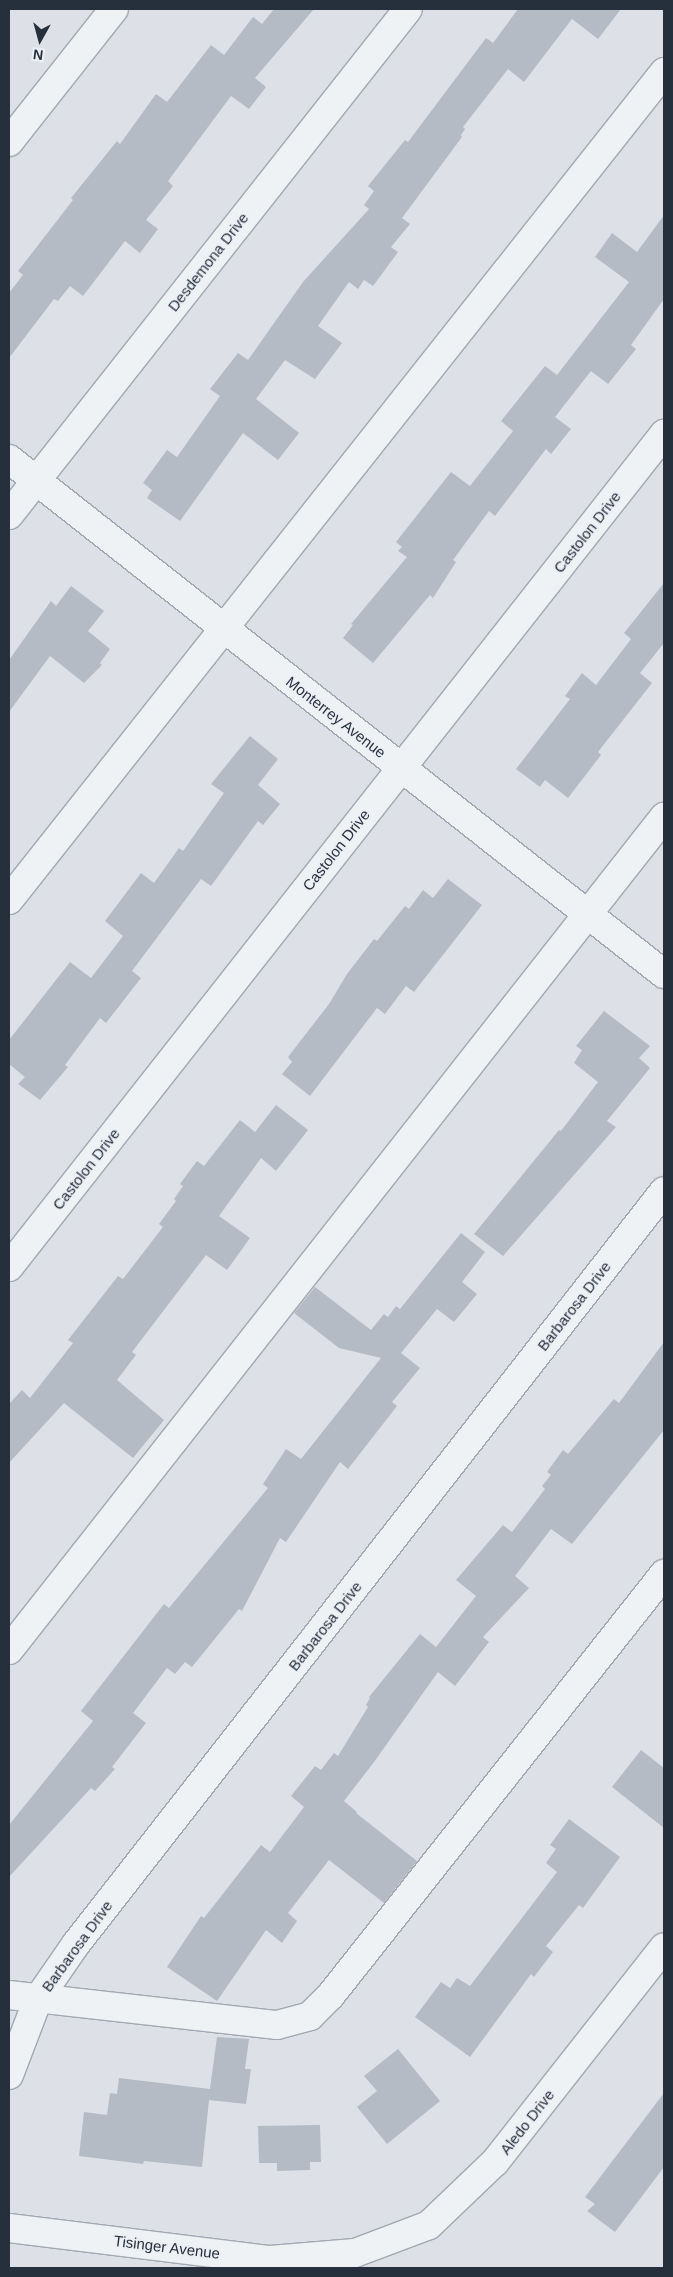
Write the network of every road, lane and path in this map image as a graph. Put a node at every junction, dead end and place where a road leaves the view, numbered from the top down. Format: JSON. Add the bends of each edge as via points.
{"nodes":[{"id":1,"x":114,"y":9,"type":"edge"},
{"id":2,"x":408,"y":9,"type":"edge"},
{"id":3,"x":664,"y":72,"type":"edge"},
{"id":4,"x":9,"y":142,"type":"edge"},
{"id":5,"x":664,"y":434,"type":"edge"},
{"id":6,"x":9,"y":459,"type":"edge"},
{"id":7,"x":36,"y":480,"type":"junction"},
{"id":8,"x":9,"y":515,"type":"edge"},
{"id":9,"x":223,"y":628,"type":"junction"},
{"id":10,"x":400,"y":767,"type":"junction"},
{"id":11,"x":664,"y":817,"type":"edge"},
{"id":12,"x":9,"y":900,"type":"edge"},
{"id":13,"x":588,"y":914,"type":"junction"},
{"id":14,"x":664,"y":974,"type":"edge"},
{"id":15,"x":664,"y":1191,"type":"edge"},
{"id":16,"x":9,"y":1267,"type":"edge"},
{"id":17,"x":664,"y":1574,"type":"edge"},
{"id":18,"x":9,"y":1650,"type":"edge"},
{"id":19,"x":664,"y":1947,"type":"edge"},
{"id":20,"x":9,"y":1995,"type":"edge"},
{"id":21,"x":38,"y":1999,"type":"junction"},
{"id":22,"x":9,"y":2075,"type":"edge"},
{"id":23,"x":9,"y":2228,"type":"edge"},
{"id":24,"x":355,"y":2253,"type":"joint"}],
"edges":[{"from":1,"to":4,"type":"street"},
{"from":2,"to":7,"type":"street","name":"Desdemona Drive"},
{"from":3,"to":9,"type":"street"},
{"from":5,"to":10,"type":"street","name":"Castolon Drive"},
{"from":6,"to":7,"type":"street","name":"Monterrey Avenue"},
{"from":7,"to":8,"type":"street","name":"Desdemona Drive"},
{"from":7,"to":9,"type":"street","name":"Monterrey Avenue"},
{"from":9,"to":10,"type":"street","name":"Monterrey Avenue"},
{"from":9,"to":12,"type":"street"},
{"from":10,"to":13,"type":"street","name":"Monterrey Avenue"},
{"from":10,"to":16,"type":"street","name":"Castolon Drive"},
{"from":11,"to":13,"type":"street"},
{"from":13,"to":14,"type":"street","name":"Monterrey Avenue"},
{"from":13,"to":18,"type":"street"},
{"from":15,"to":21,"type":"street","name":"Barbarosa Drive","via":[[76,1944]]},
{"from":17,"to":21,"type":"street","via":[[310,2016],[277,2025]]},
{"from":19,"to":24,"type":"street","name":"Aledo Drive","via":[[495,2162],[429,2224]]},
{"from":20,"to":21,"type":"street"},
{"from":21,"to":22,"type":"street","name":"Barbarosa Drive"},
{"from":23,"to":24,"type":"street","name":"Tisinger Avenue","via":[[270,2260]]}]}
